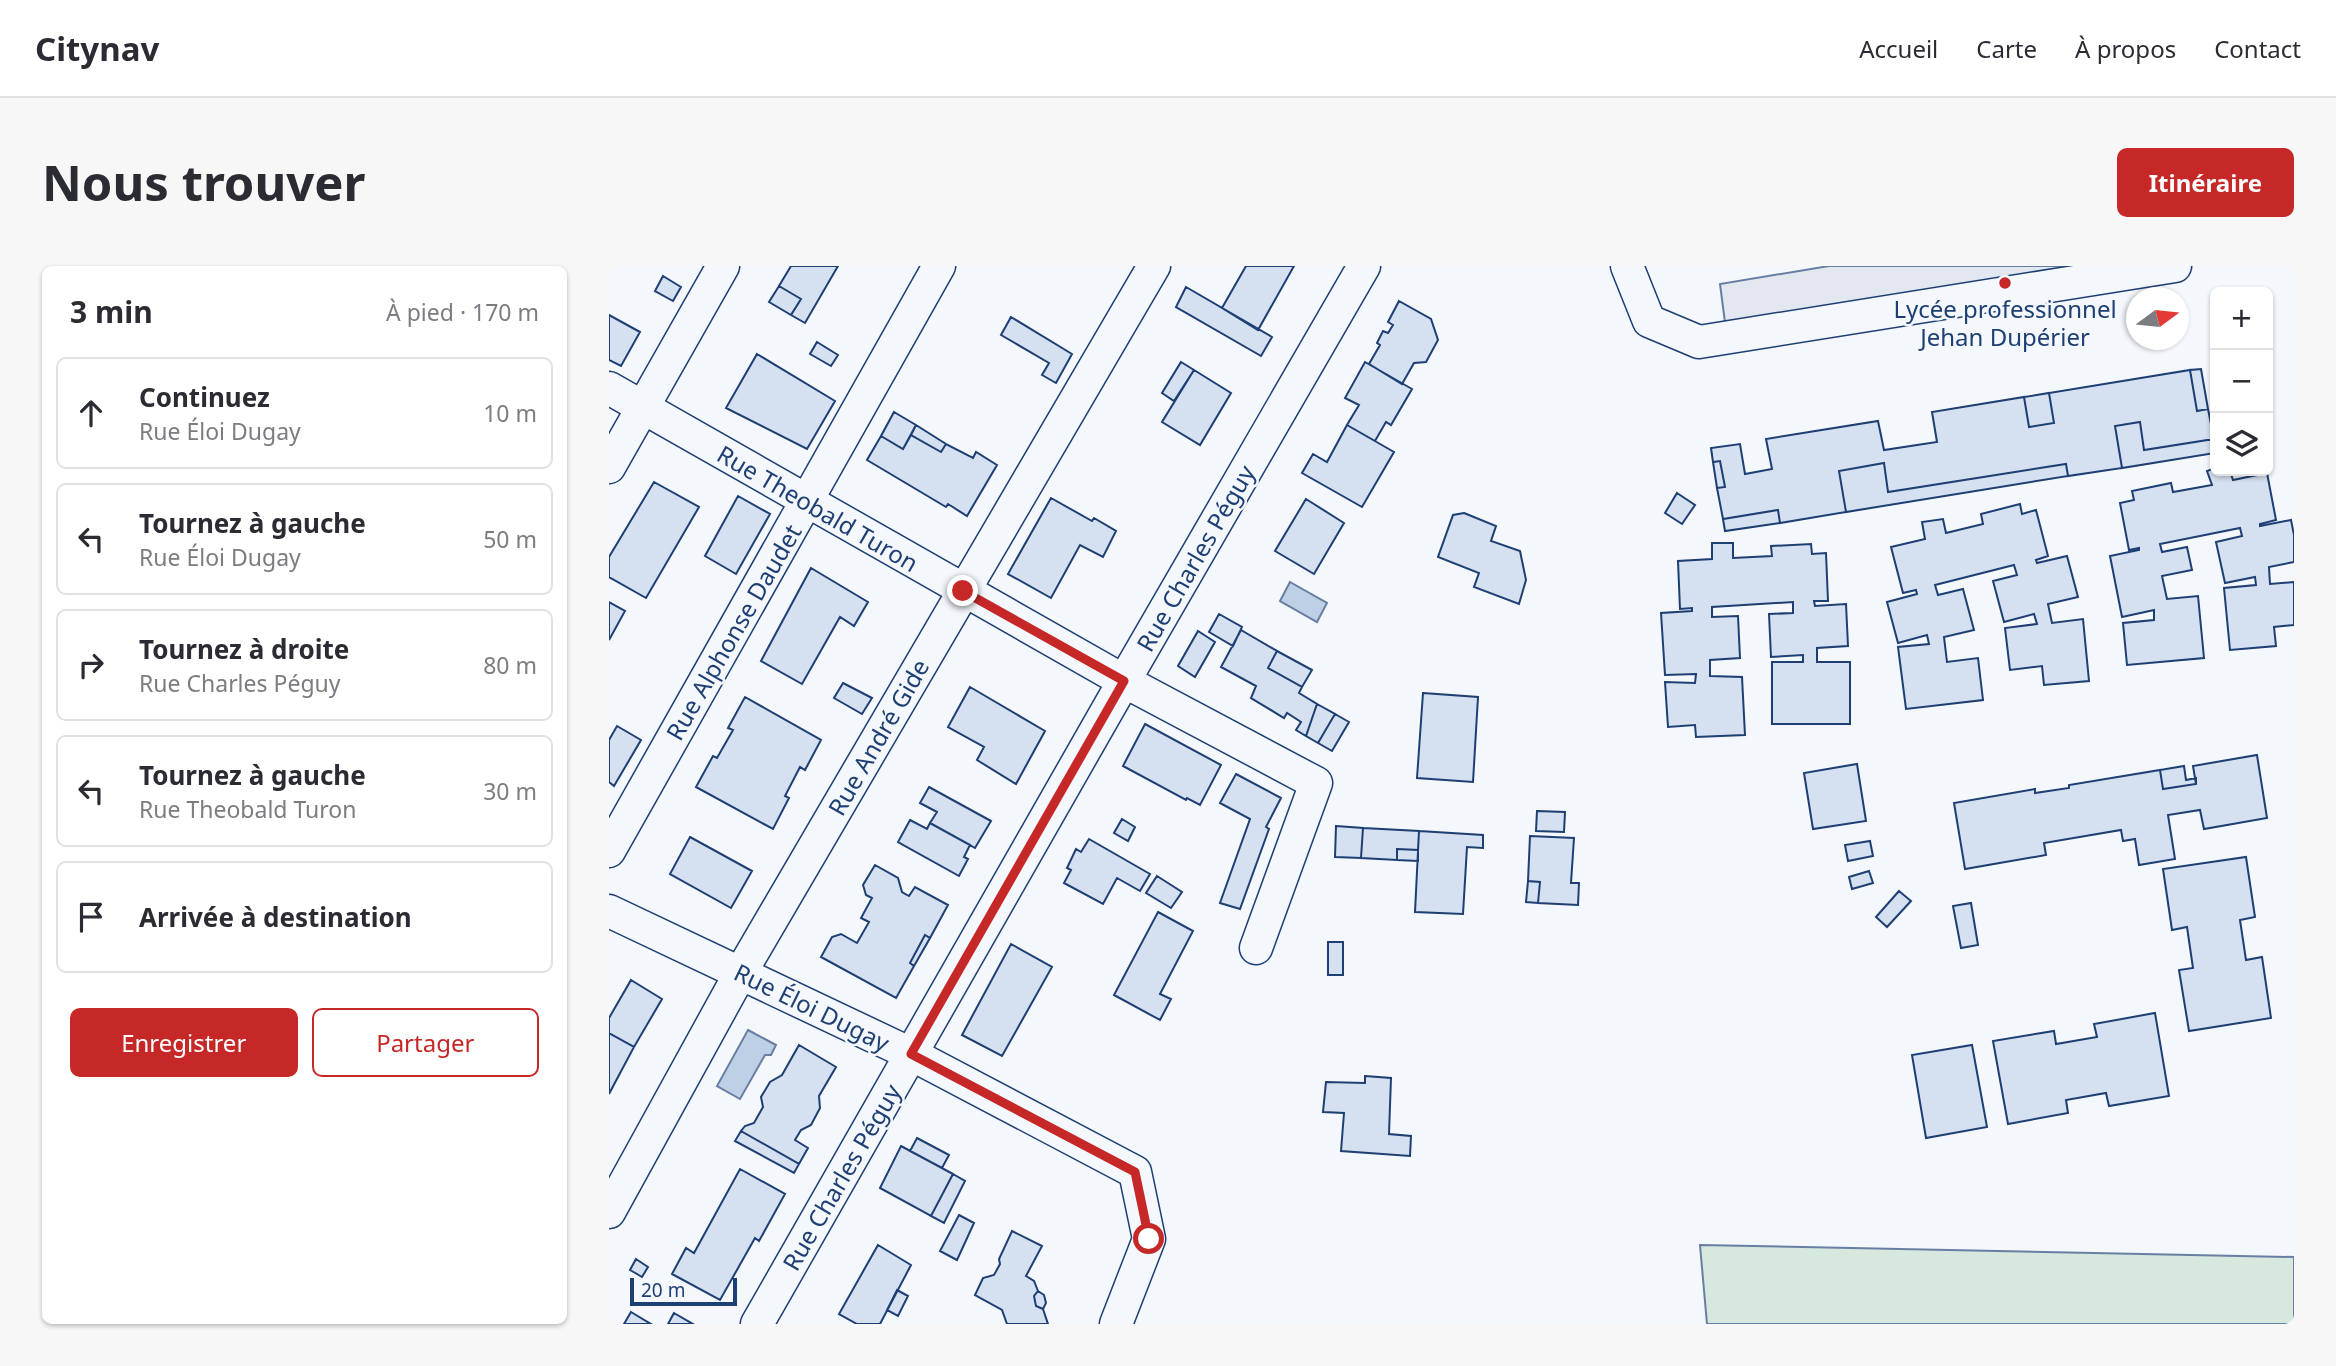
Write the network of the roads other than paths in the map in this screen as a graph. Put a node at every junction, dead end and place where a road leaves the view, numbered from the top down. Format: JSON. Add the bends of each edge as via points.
{"nodes":[{"id":1,"x":723,"y":266,"type":"edge"},
{"id":2,"x":939,"y":266,"type":"edge"},
{"id":3,"x":1154,"y":266,"type":"edge"},
{"id":4,"x":1364,"y":266,"type":"edge"},
{"id":5,"x":1627,"y":266,"type":"edge"},
{"id":6,"x":2175,"y":266,"type":"edge"},
{"id":7,"x":609,"y":388,"type":"edge"},
{"id":8,"x":643,"y":406,"type":"junction"},
{"id":9,"x":609,"y":467,"type":"edge"},
{"id":10,"x":806,"y":502,"type":"junction"},
{"id":11,"x":963,"y":591,"type":"junction"},
{"id":12,"x":1124,"y":681,"type":"junction"},
{"id":13,"x":609,"y":850,"type":"edge"},
{"id":14,"x":609,"y":911,"type":"edge"},
{"id":15,"x":1256,"y":948,"type":"dead end"},
{"id":16,"x":741,"y":972,"type":"junction"},
{"id":17,"x":911,"y":1054,"type":"junction"},
{"id":18,"x":609,"y":1212,"type":"edge"},
{"id":19,"x":1117,"y":1322,"type":"edge"},
{"id":20,"x":757,"y":1324,"type":"edge"}],
"edges":[{"from":1,"to":8,"type":"street"},
{"from":2,"to":10,"type":"street","name":"Rue Alphonse Daudet"},
{"from":3,"to":11,"type":"street","name":"Rue André Gide"},
{"from":4,"to":12,"type":"street","name":"Rue Charles Péguy"},
{"from":5,"to":6,"type":"street","via":[[1649,321],[1699,342]]},
{"from":7,"to":8,"type":"street","name":"Rue Theobald Turon"},
{"from":8,"to":9,"type":"street"},
{"from":8,"to":10,"type":"street","name":"Rue Theobald Turon"},
{"from":10,"to":11,"type":"street","name":"Rue Theobald Turon"},
{"from":10,"to":13,"type":"street","name":"Rue Alphonse Daudet"},
{"from":11,"to":12,"type":"street","name":"Rue Theobald Turon"},
{"from":11,"to":16,"type":"street","name":"Rue André Gide"},
{"from":12,"to":15,"type":"street","name":"Rue Theobald Turon","via":[[1316,783]]},
{"from":12,"to":17,"type":"street","name":"Rue Charles Péguy"},
{"from":14,"to":16,"type":"street","name":"Rue Éloi Dugay"},
{"from":16,"to":17,"type":"street","name":"Rue Éloi Dugay"},
{"from":16,"to":18,"type":"street","name":"Rue André Gide"},
{"from":17,"to":19,"type":"street","name":"Rue Éloi Dugay","via":[[1135,1172],[1149,1239]]},
{"from":17,"to":20,"type":"street","name":"Rue Charles Péguy"}]}
